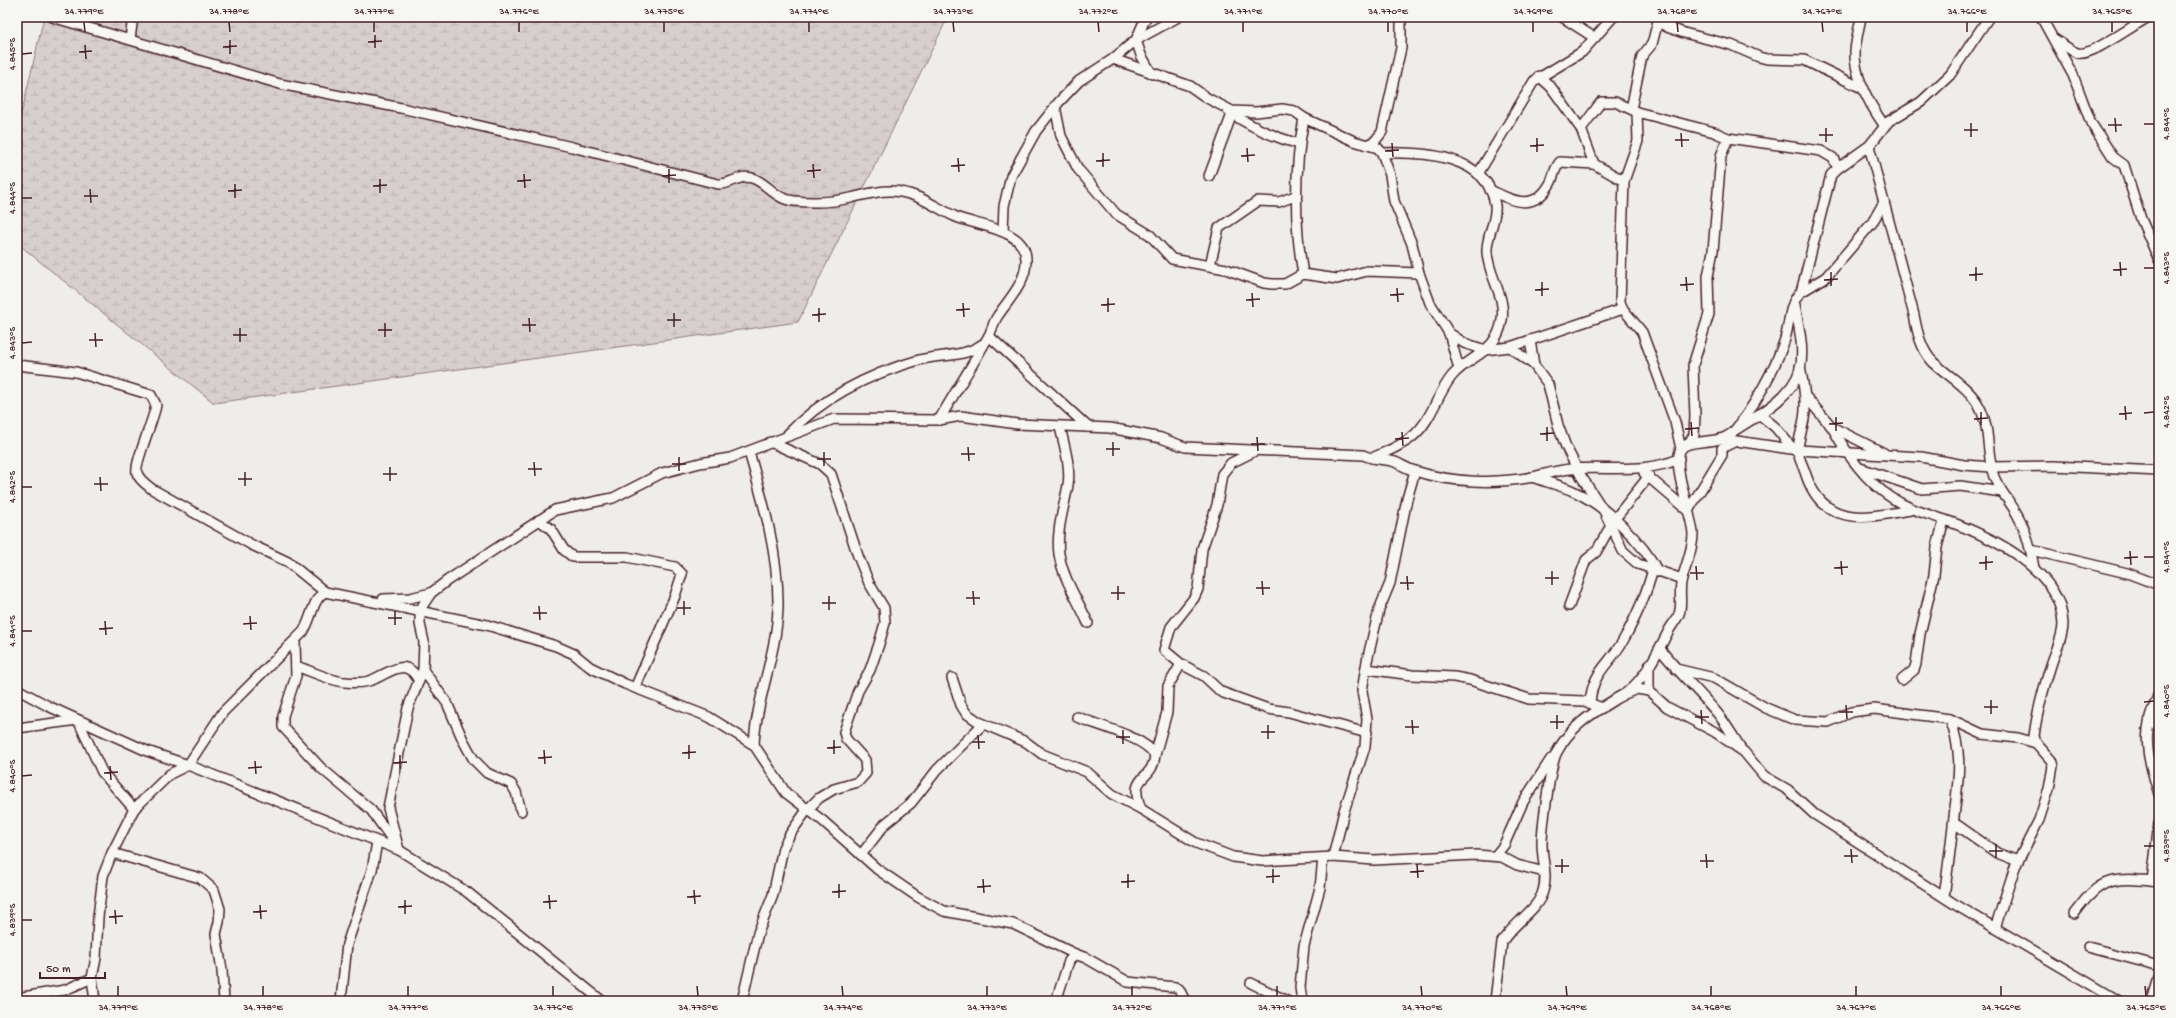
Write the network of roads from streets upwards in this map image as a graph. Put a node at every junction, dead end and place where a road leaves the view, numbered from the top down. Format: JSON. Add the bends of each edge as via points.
{"nodes":[{"id":1,"x":52,"y":17,"type":"edge"},
{"id":2,"x":133,"y":17,"type":"edge"},
{"id":3,"x":1146,"y":17,"type":"edge"},
{"id":4,"x":1178,"y":17,"type":"edge"},
{"id":5,"x":1401,"y":17,"type":"edge"},
{"id":6,"x":1562,"y":17,"type":"edge"},
{"id":7,"x":1613,"y":17,"type":"edge"},
{"id":8,"x":1861,"y":17,"type":"edge"},
{"id":9,"x":1989,"y":17,"type":"edge"},
{"id":10,"x":2041,"y":17,"type":"edge"},
{"id":11,"x":2149,"y":17,"type":"edge"},
{"id":12,"x":1659,"y":19,"type":"edge"},
{"id":13,"x":1595,"y":38,"type":"junction"},
{"id":14,"x":130,"y":39,"type":"junction"},
{"id":15,"x":2054,"y":39,"type":"junction"},
{"id":16,"x":1136,"y":40,"type":"junction"},
{"id":17,"x":1113,"y":59,"type":"junction"},
{"id":18,"x":1152,"y":74,"type":"junction"},
{"id":19,"x":1539,"y":76,"type":"junction"},
{"id":20,"x":1864,"y":88,"type":"junction"},
{"id":21,"x":1055,"y":106,"type":"junction"},
{"id":22,"x":1224,"y":108,"type":"junction"},
{"id":23,"x":1634,"y":110,"type":"junction"},
{"id":24,"x":1232,"y":114,"type":"junction"},
{"id":25,"x":1304,"y":118,"type":"junction"},
{"id":26,"x":1884,"y":125,"type":"junction"},
{"id":27,"x":1581,"y":129,"type":"junction"},
{"id":28,"x":1728,"y":138,"type":"junction"},
{"id":29,"x":1299,"y":144,"type":"junction"},
{"id":30,"x":1366,"y":146,"type":"junction"},
{"id":31,"x":1868,"y":146,"type":"junction"},
{"id":32,"x":1382,"y":153,"type":"junction"},
{"id":33,"x":1594,"y":164,"type":"junction"},
{"id":34,"x":1838,"y":168,"type":"junction"},
{"id":35,"x":1478,"y":174,"type":"junction"},
{"id":36,"x":1208,"y":176,"type":"dead end"},
{"id":37,"x":1624,"y":181,"type":"junction"},
{"id":38,"x":1490,"y":190,"type":"junction"},
{"id":39,"x":1295,"y":196,"type":"junction"},
{"id":40,"x":1884,"y":202,"type":"junction"},
{"id":41,"x":1003,"y":231,"type":"junction"},
{"id":42,"x":2159,"y":260,"type":"edge"},
{"id":43,"x":1210,"y":265,"type":"junction"},
{"id":44,"x":1419,"y":273,"type":"junction"},
{"id":45,"x":1303,"y":274,"type":"junction"},
{"id":46,"x":1797,"y":294,"type":"junction"},
{"id":47,"x":1623,"y":309,"type":"junction"},
{"id":48,"x":1449,"y":333,"type":"junction"},
{"id":49,"x":987,"y":339,"type":"junction"},
{"id":50,"x":1530,"y":340,"type":"junction"},
{"id":51,"x":1510,"y":347,"type":"junction"},
{"id":52,"x":1485,"y":350,"type":"junction"},
{"id":53,"x":17,"y":365,"type":"edge"},
{"id":54,"x":1534,"y":365,"type":"junction"},
{"id":55,"x":1800,"y":367,"type":"junction"},
{"id":56,"x":1459,"y":369,"type":"junction"},
{"id":57,"x":1805,"y":396,"type":"junction"},
{"id":58,"x":1759,"y":414,"type":"junction"},
{"id":59,"x":939,"y":420,"type":"junction"},
{"id":60,"x":1060,"y":427,"type":"junction"},
{"id":61,"x":1088,"y":427,"type":"junction"},
{"id":62,"x":1832,"y":427,"type":"junction"},
{"id":63,"x":1734,"y":431,"type":"junction"},
{"id":64,"x":785,"y":436,"type":"junction"},
{"id":65,"x":1723,"y":439,"type":"junction"},
{"id":66,"x":770,"y":442,"type":"junction"},
{"id":67,"x":1734,"y":442,"type":"junction"},
{"id":68,"x":1689,"y":443,"type":"junction"},
{"id":69,"x":1681,"y":449,"type":"junction"},
{"id":70,"x":1256,"y":450,"type":"junction"},
{"id":71,"x":1796,"y":450,"type":"junction"},
{"id":72,"x":749,"y":452,"type":"junction"},
{"id":73,"x":1847,"y":453,"type":"junction"},
{"id":74,"x":1887,"y":455,"type":"junction"},
{"id":75,"x":1370,"y":459,"type":"junction"},
{"id":76,"x":1679,"y":459,"type":"junction"},
{"id":77,"x":1992,"y":467,"type":"junction"},
{"id":78,"x":1860,"y":468,"type":"junction"},
{"id":79,"x":1577,"y":469,"type":"junction"},
{"id":80,"x":1638,"y":469,"type":"junction"},
{"id":81,"x":1415,"y":471,"type":"junction"},
{"id":82,"x":2159,"y":471,"type":"edge"},
{"id":83,"x":1648,"y":476,"type":"junction"},
{"id":84,"x":1532,"y":477,"type":"junction"},
{"id":85,"x":2002,"y":492,"type":"junction"},
{"id":86,"x":1910,"y":510,"type":"junction"},
{"id":87,"x":1604,"y":511,"type":"junction"},
{"id":88,"x":1688,"y":511,"type":"junction"},
{"id":89,"x":539,"y":520,"type":"junction"},
{"id":90,"x":1944,"y":520,"type":"junction"},
{"id":91,"x":1613,"y":522,"type":"junction"},
{"id":92,"x":2031,"y":550,"type":"junction"},
{"id":93,"x":2034,"y":568,"type":"junction"},
{"id":94,"x":1656,"y":571,"type":"junction"},
{"id":95,"x":1682,"y":579,"type":"junction"},
{"id":96,"x":2159,"y":585,"type":"edge"},
{"id":97,"x":325,"y":592,"type":"junction"},
{"id":98,"x":431,"y":593,"type":"junction"},
{"id":99,"x":373,"y":600,"type":"junction"},
{"id":100,"x":1569,"y":606,"type":"dead end"},
{"id":101,"x":420,"y":612,"type":"junction"},
{"id":102,"x":1088,"y":622,"type":"dead end"},
{"id":103,"x":295,"y":642,"type":"junction"},
{"id":104,"x":1660,"y":649,"type":"junction"},
{"id":105,"x":1181,"y":664,"type":"junction"},
{"id":106,"x":296,"y":666,"type":"junction"},
{"id":107,"x":1650,"y":666,"type":"junction"},
{"id":108,"x":1367,"y":669,"type":"junction"},
{"id":109,"x":1676,"y":669,"type":"junction"},
{"id":110,"x":423,"y":670,"type":"junction"},
{"id":111,"x":952,"y":678,"type":"dead end"},
{"id":112,"x":419,"y":680,"type":"junction"},
{"id":113,"x":1902,"y":680,"type":"dead end"},
{"id":114,"x":635,"y":688,"type":"junction"},
{"id":115,"x":17,"y":689,"type":"edge"},
{"id":116,"x":1649,"y":691,"type":"junction"},
{"id":117,"x":2159,"y":692,"type":"edge"},
{"id":118,"x":1627,"y":693,"type":"junction"},
{"id":119,"x":1590,"y":702,"type":"junction"},
{"id":120,"x":1602,"y":708,"type":"junction"},
{"id":121,"x":1076,"y":717,"type":"dead end"},
{"id":122,"x":2150,"y":718,"type":"junction"},
{"id":123,"x":1950,"y":719,"type":"junction"},
{"id":124,"x":78,"y":720,"type":"junction"},
{"id":125,"x":982,"y":724,"type":"junction"},
{"id":126,"x":2159,"y":727,"type":"edge"},
{"id":127,"x":17,"y":728,"type":"edge"},
{"id":128,"x":1367,"y":733,"type":"junction"},
{"id":129,"x":2036,"y":743,"type":"junction"},
{"id":130,"x":754,"y":745,"type":"junction"},
{"id":131,"x":1744,"y":752,"type":"junction"},
{"id":132,"x":1556,"y":753,"type":"junction"},
{"id":133,"x":1155,"y":755,"type":"junction"},
{"id":134,"x":188,"y":765,"type":"junction"},
{"id":135,"x":2159,"y":794,"type":"edge"},
{"id":136,"x":134,"y":809,"type":"junction"},
{"id":137,"x":1141,"y":809,"type":"junction"},
{"id":138,"x":807,"y":810,"type":"junction"},
{"id":139,"x":521,"y":811,"type":"dead end"},
{"id":140,"x":2159,"y":823,"type":"edge"},
{"id":141,"x":1957,"y":825,"type":"dead end"},
{"id":142,"x":377,"y":842,"type":"junction"},
{"id":143,"x":399,"y":850,"type":"junction"},
{"id":144,"x":112,"y":853,"type":"junction"},
{"id":145,"x":860,"y":856,"type":"junction"},
{"id":146,"x":1495,"y":856,"type":"junction"},
{"id":147,"x":1333,"y":857,"type":"junction"},
{"id":148,"x":1323,"y":858,"type":"junction"},
{"id":149,"x":2018,"y":861,"type":"junction"},
{"id":150,"x":1544,"y":872,"type":"junction"},
{"id":151,"x":2156,"y":882,"type":"edge"},
{"id":152,"x":1944,"y":896,"type":"junction"},
{"id":153,"x":2074,"y":914,"type":"dead end"},
{"id":154,"x":1995,"y":928,"type":"junction"},
{"id":155,"x":2088,"y":947,"type":"dead end"},
{"id":156,"x":1075,"y":954,"type":"junction"},
{"id":157,"x":2159,"y":966,"type":"edge"},
{"id":158,"x":92,"y":978,"type":"junction"},
{"id":159,"x":2159,"y":978,"type":"edge"},
{"id":160,"x":1252,"y":983,"type":"dead end"},
{"id":161,"x":17,"y":998,"type":"edge"},
{"id":162,"x":95,"y":1001,"type":"edge"},
{"id":163,"x":224,"y":1001,"type":"edge"},
{"id":164,"x":341,"y":1001,"type":"edge"},
{"id":165,"x":602,"y":1001,"type":"edge"},
{"id":166,"x":742,"y":1001,"type":"edge"},
{"id":167,"x":1056,"y":1001,"type":"edge"},
{"id":168,"x":1185,"y":1001,"type":"edge"},
{"id":169,"x":1287,"y":1001,"type":"edge"},
{"id":170,"x":1302,"y":1001,"type":"edge"},
{"id":171,"x":1495,"y":1001,"type":"edge"},
{"id":172,"x":2119,"y":1001,"type":"edge"},
{"id":173,"x":2152,"y":1001,"type":"edge"}],
"edges":[{"from":1,"to":14,"type":"street"},
{"from":2,"to":14,"type":"street"},
{"from":3,"to":16,"type":"street"},
{"from":4,"to":16,"type":"street"},
{"from":5,"to":30,"type":"street","via":[[1400,54],[1382,132],[1375,141]]},
{"from":6,"to":13,"type":"street"},
{"from":7,"to":13,"type":"street"},
{"from":8,"to":20,"type":"street","via":[[1855,51]]},
{"from":9,"to":26,"type":"street","via":[[1950,75],[1921,102]]},
{"from":10,"to":15,"type":"street"},
{"from":11,"to":15,"type":"street","via":[[2133,24],[2108,43],[2085,53],[2076,52]]},
{"from":12,"to":20,"type":"street","via":[[1667,27],[1684,34],[1731,45],[1759,57],[1804,60]]},
{"from":12,"to":23,"type":"street","via":[[1652,44],[1642,56]]},
{"from":13,"to":19,"type":"street","via":[[1578,55]]},
{"from":14,"to":41,"type":"street","via":[[280,84],[401,108],[572,147],[718,184],[745,176],[750,177],[778,197],[792,201],[834,200],[871,193],[904,191],[955,216]]},
{"from":15,"to":42,"type":"street","via":[[2073,75],[2091,123],[2113,157],[2124,166],[2141,219]]},
{"from":16,"to":17,"type":"street"},
{"from":16,"to":18,"type":"street","via":[[1141,56]]},
{"from":17,"to":18,"type":"street"},
{"from":17,"to":21,"type":"street","via":[[1079,81]]},
{"from":18,"to":22,"type":"street","via":[[1190,86]]},
{"from":19,"to":27,"type":"street","via":[[1551,87]]},
{"from":19,"to":35,"type":"street"},
{"from":20,"to":26,"type":"street"},
{"from":21,"to":41,"type":"street","via":[[1036,131],[1011,176],[1004,206]]},
{"from":21,"to":43,"type":"street","via":[[1061,136],[1075,166],[1106,204],[1127,222],[1150,235],[1172,258]]},
{"from":22,"to":24,"type":"street"},
{"from":22,"to":25,"type":"street","via":[[1256,112],[1282,109],[1294,111]]},
{"from":23,"to":27,"type":"street","via":[[1615,102],[1601,102]]},
{"from":23,"to":28,"type":"street"},
{"from":23,"to":37,"type":"street","via":[[1638,141]]},
{"from":24,"to":29,"type":"street","via":[[1276,138]]},
{"from":24,"to":36,"type":"street"},
{"from":25,"to":29,"type":"street"},
{"from":25,"to":30,"type":"street"},
{"from":26,"to":31,"type":"street"},
{"from":27,"to":33,"type":"street"},
{"from":28,"to":34,"type":"street","via":[[1821,151],[1833,158]]},
{"from":28,"to":68,"type":"street","via":[[1721,156],[1713,251],[1708,276],[1710,314],[1693,365],[1695,416],[1694,435]]},
{"from":29,"to":39,"type":"street"},
{"from":30,"to":32,"type":"street","via":[[1378,148]]},
{"from":31,"to":34,"type":"street"},
{"from":31,"to":40,"type":"street"},
{"from":32,"to":35,"type":"street","via":[[1438,155],[1460,163]]},
{"from":32,"to":44,"type":"street","via":[[1390,175],[1394,201],[1412,244]]},
{"from":33,"to":37,"type":"street"},
{"from":33,"to":38,"type":"street","via":[[1560,162],[1548,188],[1538,199],[1532,201],[1518,202]]},
{"from":34,"to":46,"type":"street","via":[[1831,175],[1826,188]]},
{"from":35,"to":38,"type":"street"},
{"from":37,"to":47,"type":"street","via":[[1620,302]]},
{"from":38,"to":52,"type":"street","via":[[1495,206],[1487,253],[1503,308],[1500,331],[1496,340]]},
{"from":39,"to":43,"type":"street","via":[[1279,202],[1258,201],[1219,228]]},
{"from":39,"to":45,"type":"street","via":[[1298,246]]},
{"from":40,"to":46,"type":"street","via":[[1872,223],[1826,277]]},
{"from":40,"to":77,"type":"street","via":[[1921,343],[1932,361],[1960,383],[1980,406],[1987,431]]},
{"from":41,"to":49,"type":"street","via":[[1021,244],[1026,251],[1026,264],[1018,287],[996,319]]},
{"from":43,"to":45,"type":"street","via":[[1272,284],[1285,284]]},
{"from":44,"to":45,"type":"street","via":[[1367,271],[1337,279]]},
{"from":44,"to":48,"type":"street","via":[[1430,303]]},
{"from":46,"to":55,"type":"street"},
{"from":46,"to":63,"type":"street","via":[[1782,348],[1756,399]]},
{"from":47,"to":50,"type":"street"},
{"from":47,"to":69,"type":"street","via":[[1642,332],[1672,413]]},
{"from":48,"to":52,"type":"street","via":[[1464,343]]},
{"from":48,"to":56,"type":"street"},
{"from":49,"to":59,"type":"street"},
{"from":49,"to":61,"type":"street"},
{"from":49,"to":64,"type":"street","via":[[965,354],[920,360],[864,379],[824,402]]},
{"from":50,"to":51,"type":"street"},
{"from":50,"to":54,"type":"street"},
{"from":51,"to":52,"type":"street"},
{"from":51,"to":54,"type":"street"},
{"from":52,"to":56,"type":"street"},
{"from":53,"to":97,"type":"street","via":[[76,372],[151,396],[156,405],[150,431],[137,462],[136,471],[140,479],[158,493],[288,562]]},
{"from":54,"to":79,"type":"street","via":[[1548,384],[1558,425]]},
{"from":55,"to":57,"type":"street"},
{"from":55,"to":58,"type":"street","via":[[1798,375],[1784,394]]},
{"from":56,"to":75,"type":"street","via":[[1446,384],[1420,429],[1412,437]]},
{"from":57,"to":62,"type":"street"},
{"from":57,"to":71,"type":"street","via":[[1806,410]]},
{"from":58,"to":63,"type":"street"},
{"from":58,"to":71,"type":"street"},
{"from":59,"to":60,"type":"street","via":[[961,416]]},
{"from":59,"to":64,"type":"street","via":[[834,419]]},
{"from":60,"to":61,"type":"street"},
{"from":60,"to":102,"type":"street","via":[[1068,484],[1059,522],[1059,553],[1066,578]]},
{"from":61,"to":70,"type":"street","via":[[1138,432],[1174,441],[1185,447]]},
{"from":62,"to":73,"type":"street"},
{"from":62,"to":74,"type":"street"},
{"from":63,"to":65,"type":"street"},
{"from":64,"to":66,"type":"street"},
{"from":65,"to":67,"type":"street"},
{"from":65,"to":68,"type":"street"},
{"from":66,"to":72,"type":"street"},
{"from":66,"to":138,"type":"street","via":[[820,464],[831,474],[849,532],[869,583],[882,602],[885,617],[880,644],[858,691],[844,732],[846,739],[865,760],[866,773],[858,782],[828,792]]},
{"from":67,"to":71,"type":"street"},
{"from":67,"to":88,"type":"street","via":[[1722,448],[1722,455]]},
{"from":68,"to":69,"type":"street"},
{"from":69,"to":76,"type":"street"},
{"from":70,"to":75,"type":"street","via":[[1363,455]]},
{"from":70,"to":105,"type":"street","via":[[1231,463],[1222,474],[1217,505],[1202,549],[1198,589],[1171,627],[1164,648],[1166,654]]},
{"from":71,"to":73,"type":"street"},
{"from":71,"to":86,"type":"street","via":[[1810,487],[1817,498],[1828,507],[1845,515],[1864,518]]},
{"from":72,"to":89,"type":"street","via":[[669,471],[613,498],[560,508]]},
{"from":72,"to":130,"type":"street","via":[[771,545],[778,607],[769,663],[755,721]]},
{"from":73,"to":74,"type":"street"},
{"from":73,"to":78,"type":"street"},
{"from":74,"to":77,"type":"street","via":[[1921,456],[1964,465]]},
{"from":75,"to":81,"type":"street","via":[[1386,460]]},
{"from":76,"to":80,"type":"street","via":[[1666,465]]},
{"from":76,"to":88,"type":"street","via":[[1683,494]]},
{"from":77,"to":82,"type":"street","via":[[2053,466]]},
{"from":77,"to":85,"type":"street"},
{"from":78,"to":85,"type":"street","via":[[1922,489],[1960,486]]},
{"from":78,"to":86,"type":"street","via":[[1878,489]]},
{"from":79,"to":80,"type":"street"},
{"from":79,"to":84,"type":"street","via":[[1559,470]]},
{"from":79,"to":87,"type":"street"},
{"from":80,"to":83,"type":"street"},
{"from":81,"to":84,"type":"street","via":[[1449,479],[1475,481]]},
{"from":81,"to":108,"type":"street","via":[[1390,583],[1374,624]]},
{"from":83,"to":88,"type":"street"},
{"from":83,"to":91,"type":"street"},
{"from":84,"to":87,"type":"street","via":[[1573,491]]},
{"from":85,"to":92,"type":"street","via":[[2019,516]]},
{"from":86,"to":90,"type":"street"},
{"from":87,"to":91,"type":"street"},
{"from":88,"to":95,"type":"street","via":[[1693,536],[1689,561]]},
{"from":89,"to":98,"type":"street"},
{"from":89,"to":114,"type":"street","via":[[551,529],[564,550],[573,557],[627,557],[675,567],[682,574]]},
{"from":90,"to":93,"type":"street","via":[[1995,543]]},
{"from":90,"to":113,"type":"street","via":[[1916,664],[1914,670]]},
{"from":91,"to":94,"type":"street","via":[[1648,554]]},
{"from":91,"to":94,"type":"street","via":[[1623,551],[1638,564]]},
{"from":91,"to":100,"type":"street","via":[[1596,552],[1586,560]]},
{"from":92,"to":93,"type":"street"},
{"from":92,"to":96,"type":"street","via":[[2127,573]]},
{"from":93,"to":129,"type":"street","via":[[2049,584],[2058,600],[2063,626],[2035,727]]},
{"from":94,"to":95,"type":"street"},
{"from":94,"to":119,"type":"street","via":[[1624,639],[1592,683]]},
{"from":95,"to":104,"type":"street","via":[[1680,610]]},
{"from":97,"to":99,"type":"street"},
{"from":97,"to":103,"type":"street","via":[[316,600],[307,626]]},
{"from":98,"to":99,"type":"street","via":[[410,598]]},
{"from":98,"to":101,"type":"street"},
{"from":99,"to":101,"type":"street"},
{"from":101,"to":110,"type":"street","via":[[424,642]]},
{"from":101,"to":114,"type":"street","via":[[487,625],[556,646],[574,654],[590,667]]},
{"from":103,"to":106,"type":"street"},
{"from":103,"to":134,"type":"street","via":[[223,712]]},
{"from":104,"to":107,"type":"street"},
{"from":104,"to":109,"type":"street"},
{"from":105,"to":128,"type":"street","via":[[1200,673],[1221,692],[1268,709]]},
{"from":105,"to":133,"type":"street","via":[[1168,686],[1167,712]]},
{"from":106,"to":112,"type":"street","via":[[340,682],[365,682],[398,667],[408,668]]},
{"from":106,"to":143,"type":"street","via":[[295,684],[283,716],[283,727],[321,768],[371,810]]},
{"from":107,"to":116,"type":"street"},
{"from":107,"to":118,"type":"street"},
{"from":108,"to":119,"type":"street","via":[[1454,677],[1529,699]]},
{"from":108,"to":128,"type":"street","via":[[1362,691]]},
{"from":109,"to":123,"type":"street","via":[[1714,678],[1766,708],[1796,720],[1828,722],[1851,712],[1874,709]]},
{"from":109,"to":131,"type":"street","via":[[1718,714]]},
{"from":110,"to":112,"type":"street"},
{"from":110,"to":139,"type":"street","via":[[447,703],[474,760],[488,773],[511,784]]},
{"from":111,"to":125,"type":"street","via":[[960,705],[966,713]]},
{"from":112,"to":143,"type":"street","via":[[408,708],[388,808]]},
{"from":114,"to":130,"type":"street","via":[[697,712]]},
{"from":115,"to":124,"type":"street"},
{"from":116,"to":118,"type":"street","via":[[1637,689]]},
{"from":116,"to":131,"type":"street","via":[[1667,707],[1715,732]]},
{"from":117,"to":122,"type":"street"},
{"from":118,"to":120,"type":"street"},
{"from":119,"to":120,"type":"street"},
{"from":120,"to":132,"type":"street","via":[[1575,727]]},
{"from":121,"to":133,"type":"street","via":[[1139,742]]},
{"from":122,"to":126,"type":"street"},
{"from":122,"to":135,"type":"street","via":[[2148,752]]},
{"from":123,"to":129,"type":"street","via":[[1982,734]]},
{"from":123,"to":152,"type":"street","via":[[1957,738],[1960,762],[1954,835]]},
{"from":124,"to":127,"type":"street"},
{"from":124,"to":134,"type":"street","via":[[147,751]]},
{"from":124,"to":136,"type":"street","via":[[102,772]]},
{"from":125,"to":137,"type":"street","via":[[1019,739],[1042,754],[1087,772],[1112,794]]},
{"from":125,"to":145,"type":"street","via":[[937,770],[911,803],[885,824]]},
{"from":128,"to":147,"type":"street"},
{"from":129,"to":149,"type":"street","via":[[2051,760],[2052,775],[2045,807]]},
{"from":130,"to":138,"type":"street","via":[[786,793]]},
{"from":131,"to":152,"type":"street","via":[[1764,776],[1788,790],[1814,814]]},
{"from":132,"to":146,"type":"street","via":[[1523,802],[1504,845]]},
{"from":132,"to":150,"type":"street","via":[[1542,842]]},
{"from":133,"to":137,"type":"street","via":[[1153,766],[1138,782],[1136,788]]},
{"from":134,"to":136,"type":"street","via":[[170,774]]},
{"from":134,"to":142,"type":"street"},
{"from":136,"to":144,"type":"street"},
{"from":137,"to":148,"type":"street","via":[[1196,843],[1233,857],[1262,861]]},
{"from":138,"to":145,"type":"street","via":[[831,828]]},
{"from":138,"to":166,"type":"street","via":[[783,848],[773,895],[758,933]]},
{"from":140,"to":151,"type":"street"},
{"from":141,"to":149,"type":"street","via":[[1997,853]]},
{"from":142,"to":143,"type":"street"},
{"from":142,"to":164,"type":"street","via":[[372,870],[346,944]]},
{"from":143,"to":165,"type":"street","via":[[467,892]]},
{"from":144,"to":158,"type":"street","via":[[103,876],[100,894],[96,958]]},
{"from":144,"to":163,"type":"street","via":[[200,878],[214,890],[220,909],[220,922],[216,934]]},
{"from":145,"to":156,"type":"street","via":[[918,897],[944,911],[1013,924]]},
{"from":146,"to":147,"type":"street","via":[[1456,855],[1374,860]]},
{"from":146,"to":150,"type":"street","via":[[1507,858],[1525,868]]},
{"from":147,"to":148,"type":"street"},
{"from":148,"to":170,"type":"street","via":[[1320,888],[1304,946],[1300,987]]},
{"from":149,"to":154,"type":"street"},
{"from":150,"to":171,"type":"street","via":[[1544,890],[1541,898],[1506,934],[1502,942]]},
{"from":151,"to":153,"type":"street","via":[[2124,879],[2108,881],[2088,896]]},
{"from":152,"to":154,"type":"street"},
{"from":154,"to":172,"type":"street"},
{"from":155,"to":157,"type":"street"},
{"from":156,"to":167,"type":"street","via":[[1069,961]]},
{"from":156,"to":168,"type":"street","via":[[1128,982],[1175,987],[1179,989]]},
{"from":158,"to":161,"type":"street","via":[[58,992]]},
{"from":158,"to":162,"type":"street"},
{"from":159,"to":173,"type":"street"},
{"from":160,"to":169,"type":"street"}]}
